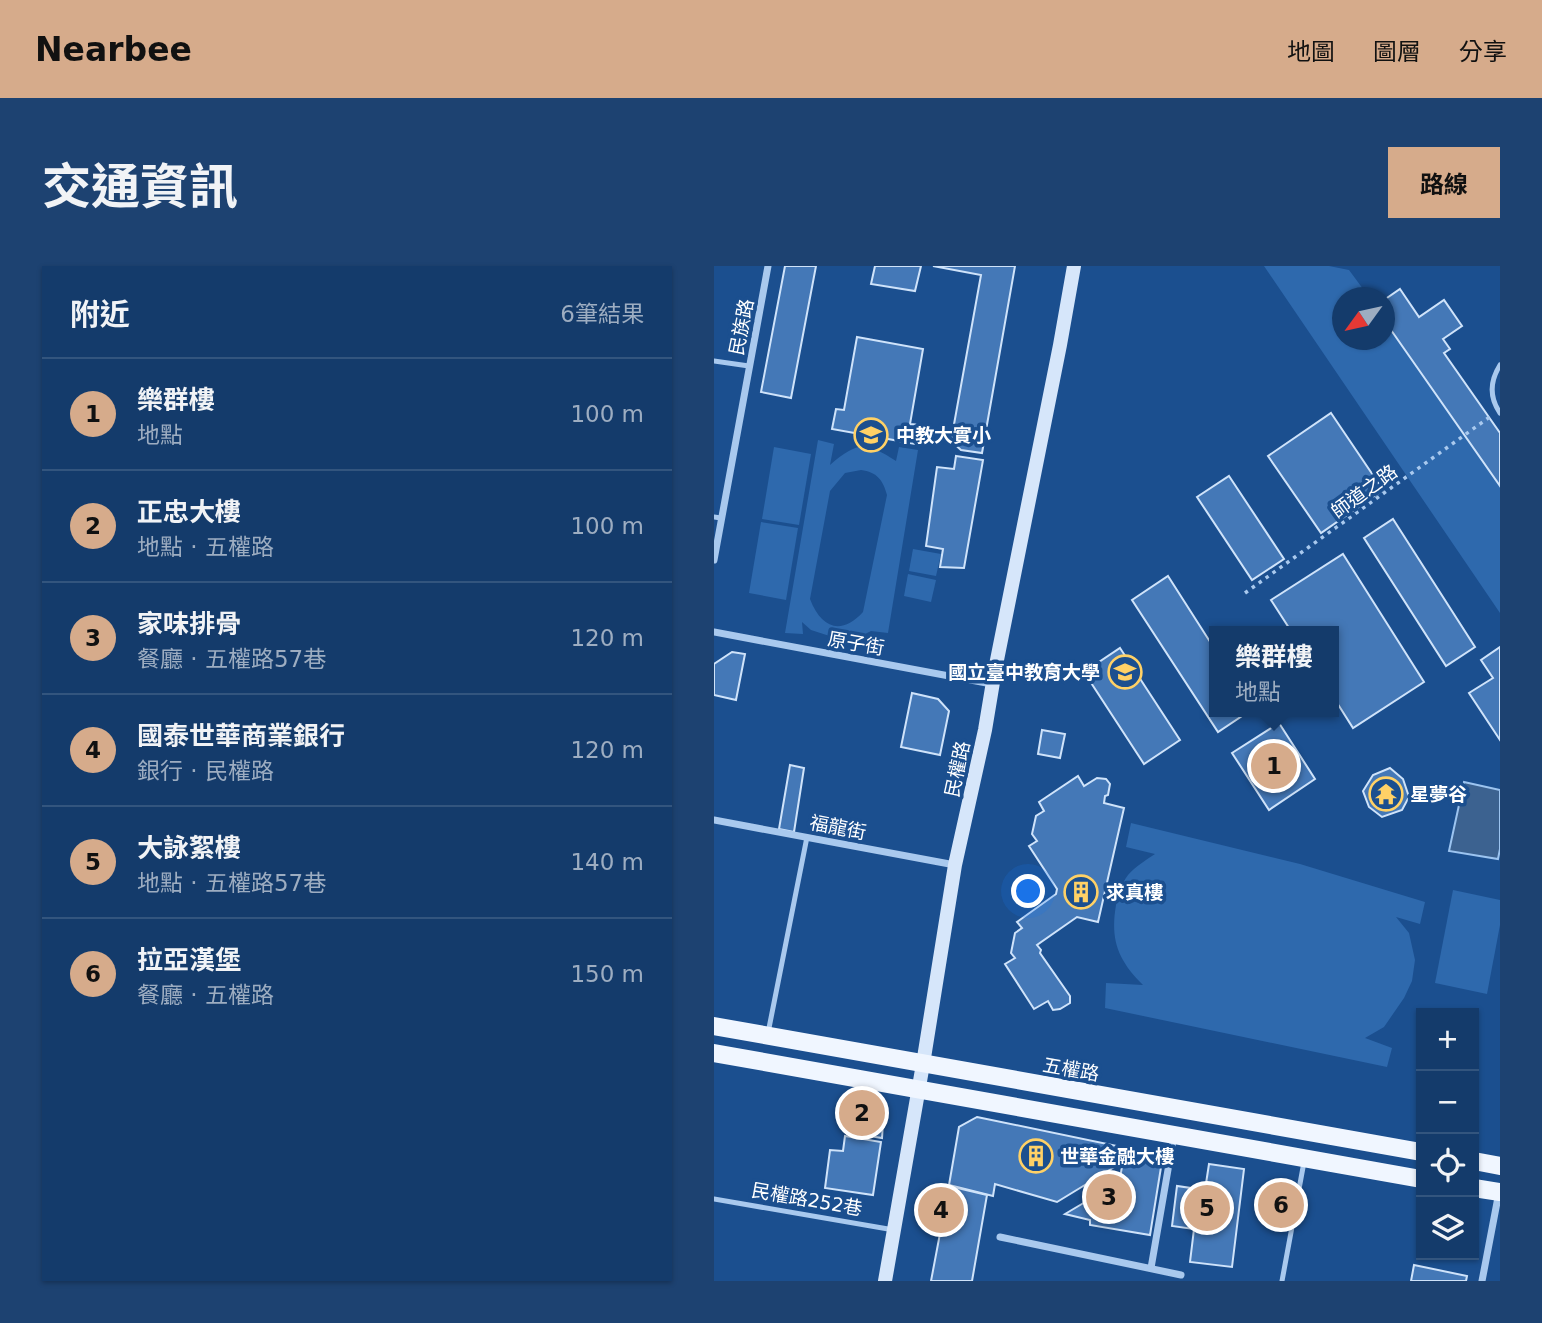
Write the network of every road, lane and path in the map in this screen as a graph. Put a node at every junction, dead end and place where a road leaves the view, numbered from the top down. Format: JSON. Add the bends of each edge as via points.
{"nodes":[{"id":1,"x":768,"y":266,"type":"edge"},
{"id":2,"x":1074,"y":266,"type":"edge"},
{"id":3,"x":714,"y":361,"type":"edge"},
{"id":4,"x":1500,"y":365,"type":"edge"},
{"id":5,"x":749,"y":366,"type":"junction"},
{"id":6,"x":1499,"y":412,"type":"edge"},
{"id":7,"x":718,"y":518,"type":"edge"},
{"id":8,"x":714,"y":559,"type":"edge"},
{"id":9,"x":1245,"y":593,"type":"dead end"},
{"id":10,"x":714,"y":632,"type":"edge"},
{"id":11,"x":992,"y":684,"type":"junction"},
{"id":12,"x":714,"y":820,"type":"edge"},
{"id":13,"x":807,"y":837,"type":"junction"},
{"id":14,"x":955,"y":865,"type":"junction"},
{"id":15,"x":714,"y":1026,"type":"edge"},
{"id":16,"x":767,"y":1036,"type":"junction"},
{"id":17,"x":714,"y":1053,"type":"edge"},
{"id":18,"x":923,"y":1064,"type":"junction"},
{"id":19,"x":919,"y":1090,"type":"junction"},
{"id":20,"x":1174,"y":1135,"type":"junction"},
{"id":21,"x":1416,"y":1151,"type":"edge"},
{"id":22,"x":1305,"y":1158,"type":"junction"},
{"id":23,"x":1479,"y":1162,"type":"edge"},
{"id":24,"x":1500,"y":1166,"type":"edge"},
{"id":25,"x":1416,"y":1178,"type":"edge"},
{"id":26,"x":1479,"y":1189,"type":"edge"},
{"id":27,"x":1500,"y":1191,"type":"edge"},
{"id":28,"x":714,"y":1199,"type":"edge"},
{"id":29,"x":894,"y":1231,"type":"junction"},
{"id":30,"x":999,"y":1237,"type":"dead end"},
{"id":31,"x":1151,"y":1268,"type":"junction"},
{"id":32,"x":1181,"y":1275,"type":"dead end"},
{"id":33,"x":885,"y":1281,"type":"edge"},
{"id":34,"x":1282,"y":1281,"type":"edge"},
{"id":35,"x":1482,"y":1281,"type":"edge"}],
"edges":[{"from":1,"to":5,"type":"street","name":"民族路"},
{"from":2,"to":11,"type":"main road","name":"民權路"},
{"from":3,"to":5,"type":"lane"},
{"from":4,"to":6,"type":"lane","via":[[1491,388]]},
{"from":5,"to":7,"type":"street","name":"民族路"},
{"from":6,"to":9,"type":"path","name":"師道之路"},
{"from":7,"to":8,"type":"street","name":"民族路"},
{"from":10,"to":11,"type":"street","name":"原子街"},
{"from":11,"to":14,"type":"main road","name":"民權路"},
{"from":12,"to":13,"type":"street","name":"福龍街"},
{"from":13,"to":14,"type":"street","name":"福龍街"},
{"from":13,"to":16,"type":"lane"},
{"from":14,"to":18,"type":"main road","name":"民權路"},
{"from":15,"to":16,"type":"main road","name":"五權路"},
{"from":16,"to":18,"type":"main road","name":"五權路"},
{"from":17,"to":19,"type":"main road"},
{"from":18,"to":19,"type":"main road","name":"民權路"},
{"from":18,"to":21,"type":"main road","name":"五權路"},
{"from":19,"to":20,"type":"main road"},
{"from":19,"to":29,"type":"main road","name":"民權路"},
{"from":20,"to":22,"type":"main road"},
{"from":20,"to":31,"type":"street"},
{"from":22,"to":25,"type":"main road"},
{"from":22,"to":34,"type":"lane"},
{"from":23,"to":24,"type":"main road"},
{"from":26,"to":27,"type":"main road"},
{"from":27,"to":35,"type":"street"},
{"from":28,"to":29,"type":"lane","name":"民權路252巷"},
{"from":29,"to":33,"type":"main road","name":"民權路"},
{"from":30,"to":31,"type":"street"},
{"from":31,"to":32,"type":"street"}]}
